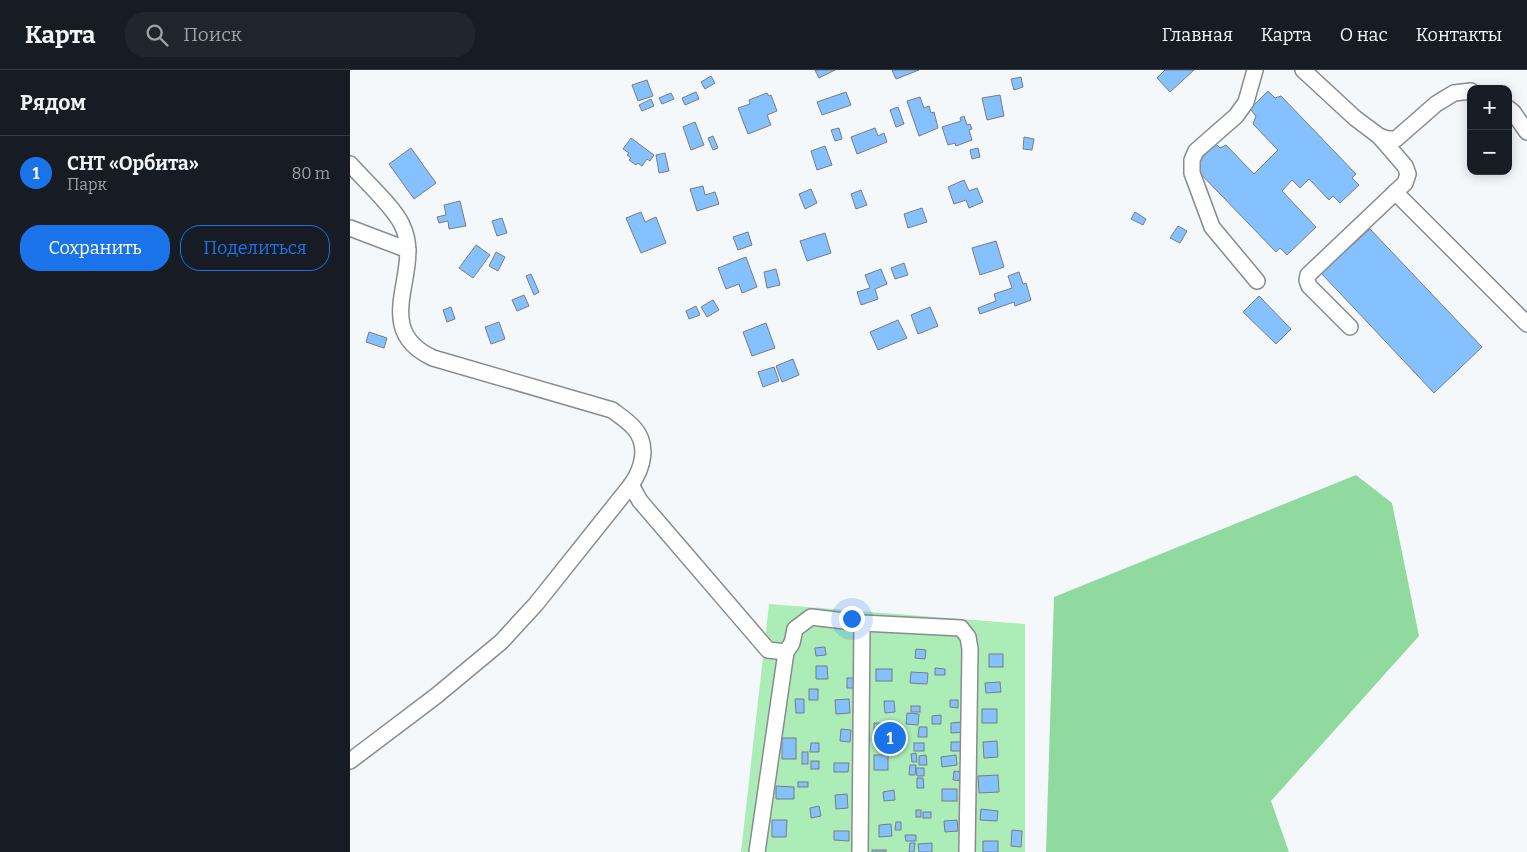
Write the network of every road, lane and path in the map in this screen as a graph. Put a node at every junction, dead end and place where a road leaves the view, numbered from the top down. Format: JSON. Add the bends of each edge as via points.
{"nodes":[{"id":1,"x":1255,"y":70,"type":"edge"},
{"id":2,"x":1303,"y":70,"type":"edge"},
{"id":3,"x":1467,"y":91,"type":"edge"},
{"id":4,"x":1512,"y":111,"type":"edge"},
{"id":5,"x":1527,"y":132,"type":"edge"},
{"id":6,"x":1379,"y":136,"type":"junction"},
{"id":7,"x":350,"y":164,"type":"edge"},
{"id":8,"x":1395,"y":192,"type":"junction"},
{"id":9,"x":350,"y":228,"type":"edge"},
{"id":10,"x":408,"y":250,"type":"junction"},
{"id":11,"x":1257,"y":281,"type":"dead end"},
{"id":12,"x":1527,"y":324,"type":"edge"},
{"id":13,"x":1350,"y":327,"type":"dead end"},
{"id":14,"x":631,"y":485,"type":"junction"},
{"id":15,"x":862,"y":623,"type":"junction"},
{"id":16,"x":786,"y":652,"type":"junction"},
{"id":17,"x":350,"y":761,"type":"edge"},
{"id":18,"x":757,"y":852,"type":"edge"},
{"id":19,"x":860,"y":852,"type":"edge"},
{"id":20,"x":967,"y":852,"type":"edge"}],
"edges":[{"from":1,"to":11,"type":"street","via":[[1246,102],[1236,116],[1196,150],[1192,173],[1212,227]]},
{"from":2,"to":6,"type":"street"},
{"from":3,"to":6,"type":"street","via":[[1454,93],[1436,104],[1396,139]]},
{"from":4,"to":5,"type":"street"},
{"from":6,"to":8,"type":"street","via":[[1408,174],[1405,183]]},
{"from":7,"to":10,"type":"street","via":[[399,219]]},
{"from":8,"to":12,"type":"street"},
{"from":8,"to":13,"type":"street","via":[[1308,275],[1309,286]]},
{"from":9,"to":10,"type":"street"},
{"from":10,"to":14,"type":"street","via":[[400,320],[408,339],[433,358],[612,410],[635,429],[642,444],[642,466]]},
{"from":14,"to":16,"type":"street","via":[[640,500],[768,650]]},
{"from":14,"to":17,"type":"street","via":[[536,604],[501,642]]},
{"from":15,"to":16,"type":"street","via":[[811,617],[795,629]]},
{"from":15,"to":19,"type":"street"},
{"from":15,"to":20,"type":"street","via":[[961,628],[968,637]]},
{"from":16,"to":18,"type":"street"}]}
